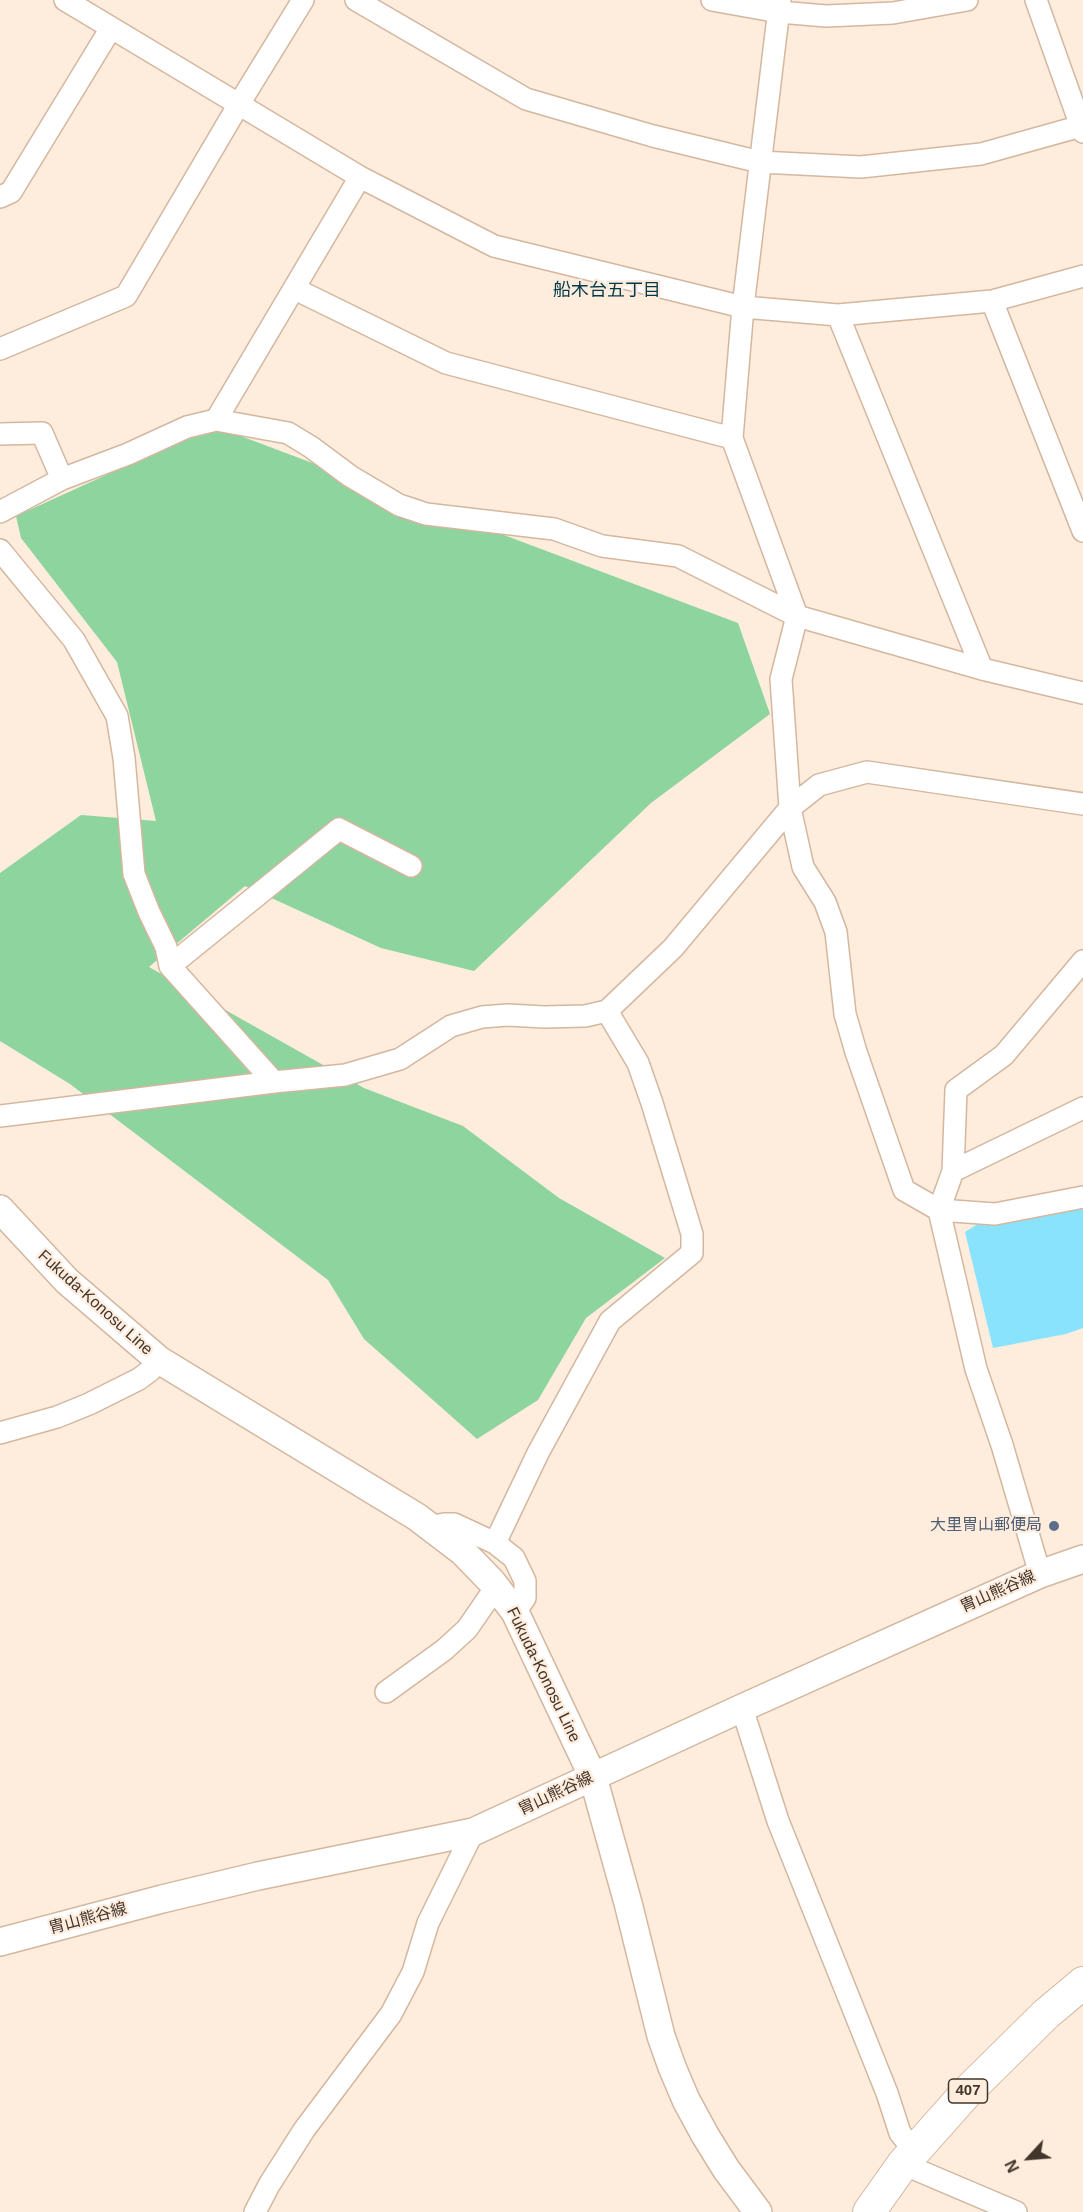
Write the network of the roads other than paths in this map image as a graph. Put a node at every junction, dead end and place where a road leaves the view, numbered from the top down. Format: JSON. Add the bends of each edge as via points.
{"nodes":[{"id":1,"x":65,"y":0,"type":"edge"},
{"id":2,"x":303,"y":0,"type":"edge"},
{"id":3,"x":356,"y":0,"type":"edge"},
{"id":4,"x":712,"y":0,"type":"edge"},
{"id":5,"x":967,"y":0,"type":"edge"},
{"id":6,"x":1036,"y":0,"type":"edge"},
{"id":7,"x":780,"y":6,"type":"edge"},
{"id":8,"x":111,"y":28,"type":"junction"},
{"id":9,"x":239,"y":104,"type":"junction"},
{"id":10,"x":1082,"y":129,"type":"edge"},
{"id":11,"x":760,"y":162,"type":"junction"},
{"id":12,"x":360,"y":177,"type":"junction"},
{"id":13,"x":0,"y":197,"type":"edge"},
{"id":14,"x":1083,"y":276,"type":"edge"},
{"id":15,"x":295,"y":289,"type":"junction"},
{"id":16,"x":992,"y":301,"type":"junction"},
{"id":17,"x":743,"y":307,"type":"junction"},
{"id":18,"x":838,"y":315,"type":"junction"},
{"id":19,"x":0,"y":349,"type":"edge"},
{"id":20,"x":216,"y":420,"type":"junction"},
{"id":21,"x":0,"y":434,"type":"edge"},
{"id":22,"x":732,"y":438,"type":"junction"},
{"id":23,"x":62,"y":479,"type":"junction"},
{"id":24,"x":0,"y":512,"type":"edge"},
{"id":25,"x":1083,"y":531,"type":"edge"},
{"id":26,"x":0,"y":550,"type":"edge"},
{"id":27,"x":797,"y":616,"type":"junction"},
{"id":28,"x":982,"y":669,"type":"junction"},
{"id":29,"x":1083,"y":693,"type":"edge"},
{"id":30,"x":1083,"y":804,"type":"edge"},
{"id":31,"x":790,"y":808,"type":"junction"},
{"id":32,"x":411,"y":866,"type":"dead end"},
{"id":33,"x":1083,"y":961,"type":"edge"},
{"id":34,"x":170,"y":966,"type":"junction"},
{"id":35,"x":607,"y":1011,"type":"junction"},
{"id":36,"x":274,"y":1082,"type":"junction"},
{"id":37,"x":1083,"y":1108,"type":"edge"},
{"id":38,"x":0,"y":1116,"type":"edge"},
{"id":39,"x":953,"y":1172,"type":"junction"},
{"id":40,"x":1083,"y":1197,"type":"edge"},
{"id":41,"x":0,"y":1209,"type":"edge"},
{"id":42,"x":939,"y":1210,"type":"junction"},
{"id":43,"x":159,"y":1360,"type":"junction"},
{"id":44,"x":0,"y":1433,"type":"edge"},
{"id":45,"x":430,"y":1527,"type":"junction"},
{"id":46,"x":495,"y":1543,"type":"junction"},
{"id":47,"x":1083,"y":1559,"type":"edge"},
{"id":48,"x":1040,"y":1574,"type":"junction"},
{"id":49,"x":496,"y":1587,"type":"junction"},
{"id":50,"x":516,"y":1612,"type":"junction"},
{"id":51,"x":386,"y":1692,"type":"dead end"},
{"id":52,"x":742,"y":1708,"type":"junction"},
{"id":53,"x":592,"y":1777,"type":"junction"},
{"id":54,"x":473,"y":1833,"type":"junction"},
{"id":55,"x":0,"y":1942,"type":"edge"},
{"id":56,"x":1083,"y":1983,"type":"edge"},
{"id":57,"x":910,"y":2157,"type":"junction"},
{"id":58,"x":255,"y":2212,"type":"edge"},
{"id":59,"x":758,"y":2212,"type":"edge"},
{"id":60,"x":869,"y":2212,"type":"edge"},
{"id":61,"x":1016,"y":2212,"type":"edge"}],
"edges":[{"from":1,"to":8,"type":"street"},
{"from":2,"to":9,"type":"street"},
{"from":3,"to":11,"type":"street","via":[[526,99]]},
{"from":4,"to":7,"type":"street"},
{"from":5,"to":7,"type":"street","via":[[893,14],[826,16]]},
{"from":6,"to":10,"type":"street"},
{"from":7,"to":11,"type":"street"},
{"from":8,"to":9,"type":"street"},
{"from":8,"to":13,"type":"street","via":[[11,192]]},
{"from":9,"to":12,"type":"street"},
{"from":9,"to":19,"type":"street","via":[[126,296]]},
{"from":10,"to":11,"type":"street","via":[[981,154],[861,167]]},
{"from":11,"to":17,"type":"street"},
{"from":12,"to":15,"type":"street"},
{"from":12,"to":17,"type":"street","via":[[494,246]]},
{"from":14,"to":16,"type":"street"},
{"from":15,"to":20,"type":"street"},
{"from":15,"to":22,"type":"street","via":[[446,363]]},
{"from":16,"to":18,"type":"street"},
{"from":16,"to":25,"type":"street"},
{"from":17,"to":18,"type":"street"},
{"from":17,"to":22,"type":"street"},
{"from":18,"to":28,"type":"street"},
{"from":20,"to":23,"type":"street","via":[[187,427]]},
{"from":20,"to":27,"type":"street","via":[[288,433],[399,505],[426,514],[554,529],[602,546],[678,556]]},
{"from":21,"to":23,"type":"street","via":[[42,434]]},
{"from":22,"to":27,"type":"street"},
{"from":23,"to":24,"type":"street"},
{"from":26,"to":34,"type":"street","via":[[74,640],[117,716],[134,874],[166,947]]},
{"from":27,"to":28,"type":"street"},
{"from":27,"to":31,"type":"street","via":[[781,679]]},
{"from":28,"to":29,"type":"street"},
{"from":30,"to":31,"type":"street","via":[[867,772],[819,785]]},
{"from":31,"to":35,"type":"street","via":[[674,948]]},
{"from":31,"to":42,"type":"street","via":[[803,867],[825,902],[836,932],[845,1014],[904,1190]]},
{"from":32,"to":34,"type":"street","via":[[339,829]]},
{"from":33,"to":39,"type":"street","via":[[1004,1055],[956,1090]]},
{"from":34,"to":36,"type":"street"},
{"from":35,"to":36,"type":"street","via":[[585,1016],[482,1017],[451,1026],[400,1059],[345,1075]]},
{"from":35,"to":46,"type":"street","via":[[638,1063],[692,1234],[692,1253],[610,1321],[538,1453]]},
{"from":36,"to":38,"type":"street"},
{"from":37,"to":39,"type":"street"},
{"from":39,"to":42,"type":"street"},
{"from":40,"to":42,"type":"street","via":[[995,1214]]},
{"from":41,"to":43,"type":"main road","name":"Fukuda-Konosu Line","via":[[67,1281]]},
{"from":42,"to":48,"type":"street","via":[[976,1369]]},
{"from":43,"to":44,"type":"street","via":[[139,1379],[88,1404]]},
{"from":43,"to":45,"type":"main road","name":"Fukuda-Konosu Line"},
{"from":45,"to":46,"type":"street","via":[[454,1524]]},
{"from":45,"to":49,"type":"main road","name":"Fukuda-Konosu Line","via":[[463,1552]]},
{"from":46,"to":50,"type":"street","via":[[514,1558],[525,1581],[525,1598]]},
{"from":47,"to":48,"type":"main road","name":"胄山熊谷線"},
{"from":48,"to":52,"type":"main road","name":"胄山熊谷線"},
{"from":49,"to":50,"type":"main road","name":"Fukuda-Konosu Line"},
{"from":49,"to":51,"type":"street","via":[[467,1629]]},
{"from":50,"to":53,"type":"main road","name":"Fukuda-Konosu Line"},
{"from":52,"to":53,"type":"main road","name":"胄山熊谷線"},
{"from":52,"to":57,"type":"street","via":[[778,1821],[900,2133],[908,2143]]},
{"from":53,"to":54,"type":"main road","name":"胄山熊谷線"},
{"from":53,"to":59,"type":"main road","name":"Fukuda-Konosu Line","via":[[672,2067],[705,2135]]},
{"from":54,"to":55,"type":"main road","name":"胄山熊谷線","via":[[258,1876]]},
{"from":54,"to":58,"type":"street","via":[[428,1923],[413,1972],[391,2014],[304,2130]]},
{"from":56,"to":57,"type":"highway","number":"407","via":[[1009,2049]]},
{"from":57,"to":60,"type":"highway","number":"407"},
{"from":57,"to":61,"type":"street"}]}
